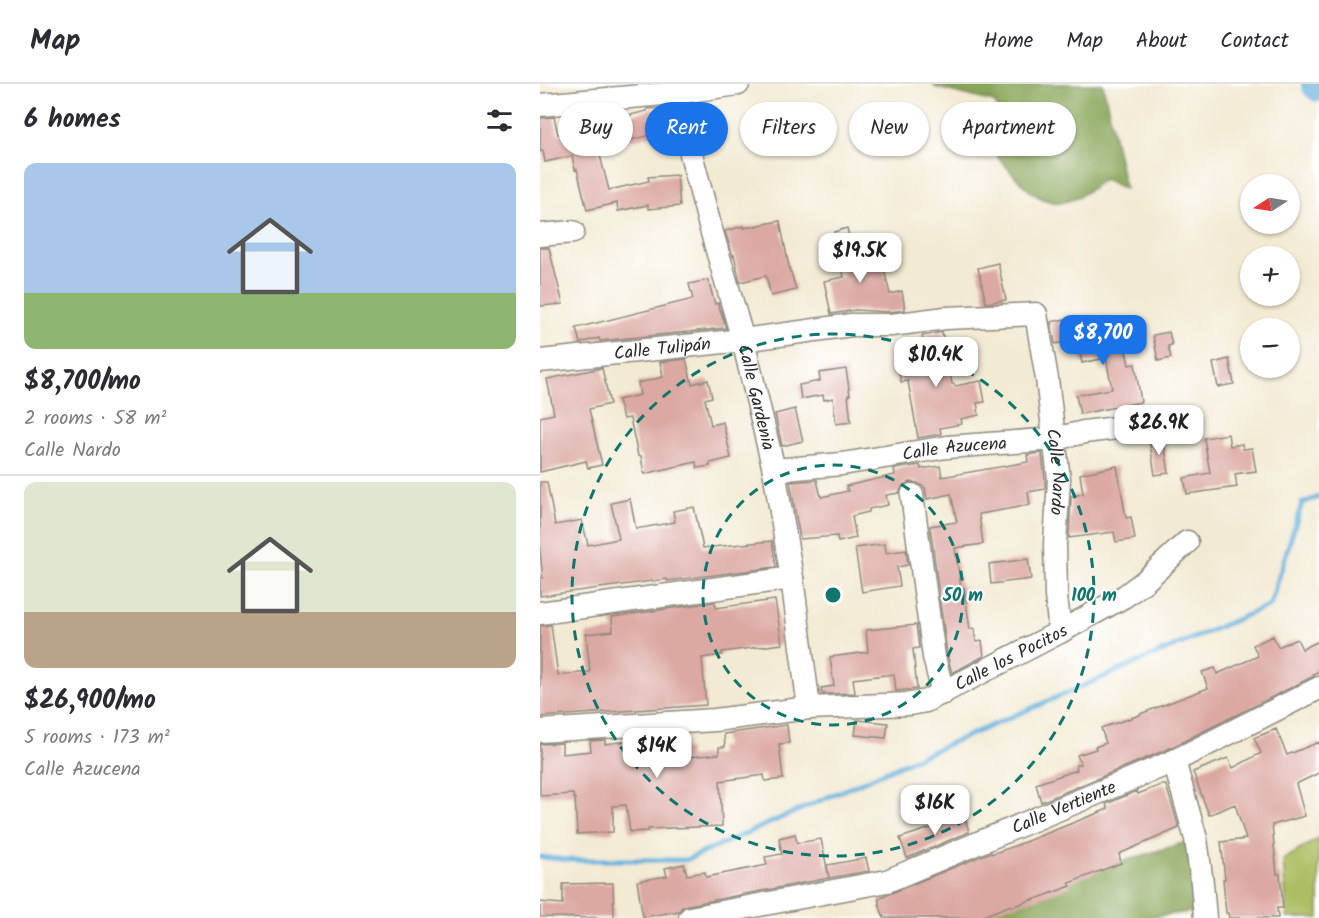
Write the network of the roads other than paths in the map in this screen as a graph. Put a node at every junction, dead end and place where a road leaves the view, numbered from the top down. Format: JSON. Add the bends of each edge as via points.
{"nodes":[{"id":1,"x":738,"y":84,"type":"edge"},
{"id":2,"x":675,"y":93,"type":"junction"},
{"id":3,"x":540,"y":105,"type":"edge"},
{"id":4,"x":573,"y":232,"type":"dead end"},
{"id":5,"x":540,"y":235,"type":"edge"},
{"id":6,"x":1036,"y":314,"type":"joint"},
{"id":7,"x":743,"y":340,"type":"junction"},
{"id":8,"x":540,"y":361,"type":"edge"},
{"id":9,"x":1133,"y":426,"type":"dead end"},
{"id":10,"x":1054,"y":439,"type":"junction"},
{"id":11,"x":774,"y":470,"type":"junction"},
{"id":12,"x":912,"y":495,"type":"dead end"},
{"id":13,"x":1187,"y":542,"type":"dead end"},
{"id":14,"x":792,"y":579,"type":"junction"},
{"id":15,"x":540,"y":613,"type":"edge"},
{"id":16,"x":1060,"y":632,"type":"junction"},
{"id":17,"x":1319,"y":688,"type":"edge"},
{"id":18,"x":943,"y":693,"type":"junction"},
{"id":19,"x":809,"y":708,"type":"junction"},
{"id":20,"x":540,"y":732,"type":"edge"},
{"id":21,"x":1174,"y":761,"type":"junction"},
{"id":22,"x":690,"y":918,"type":"edge"},
{"id":23,"x":1205,"y":918,"type":"edge"}],
"edges":[{"from":1,"to":2,"type":"street"},
{"from":2,"to":3,"type":"street"},
{"from":2,"to":7,"type":"street","name":"Calle Gardenia"},
{"from":4,"to":5,"type":"street"},
{"from":6,"to":7,"type":"street","name":"Calle Tulipán","via":[[851,326]]},
{"from":6,"to":10,"type":"street","name":"Calle Nardo"},
{"from":7,"to":8,"type":"street","name":"Calle Tulipán"},
{"from":7,"to":11,"type":"street","name":"Calle Gardenia"},
{"from":9,"to":10,"type":"street","name":"Calle Azucena"},
{"from":10,"to":11,"type":"street","name":"Calle Azucena","via":[[946,447],[842,464]]},
{"from":10,"to":16,"type":"street","name":"Calle Nardo","via":[[1059,479],[1055,544]]},
{"from":11,"to":14,"type":"street","name":"Calle Gardenia"},
{"from":12,"to":18,"type":"street","via":[[934,657]]},
{"from":13,"to":16,"type":"street","name":"Calle los Pocitos","via":[[1125,596]]},
{"from":14,"to":15,"type":"street"},
{"from":14,"to":19,"type":"street","name":"Calle Gardenia"},
{"from":16,"to":18,"type":"street","name":"Calle los Pocitos"},
{"from":17,"to":21,"type":"street","name":"Calle Vertiente"},
{"from":18,"to":19,"type":"street","name":"Calle los Pocitos","via":[[910,705]]},
{"from":19,"to":20,"type":"street","name":"Calle los Pocitos","via":[[715,720]]},
{"from":21,"to":22,"type":"street","name":"Calle Vertiente","via":[[887,881]]},
{"from":21,"to":23,"type":"street","via":[[1196,839]]}]}
